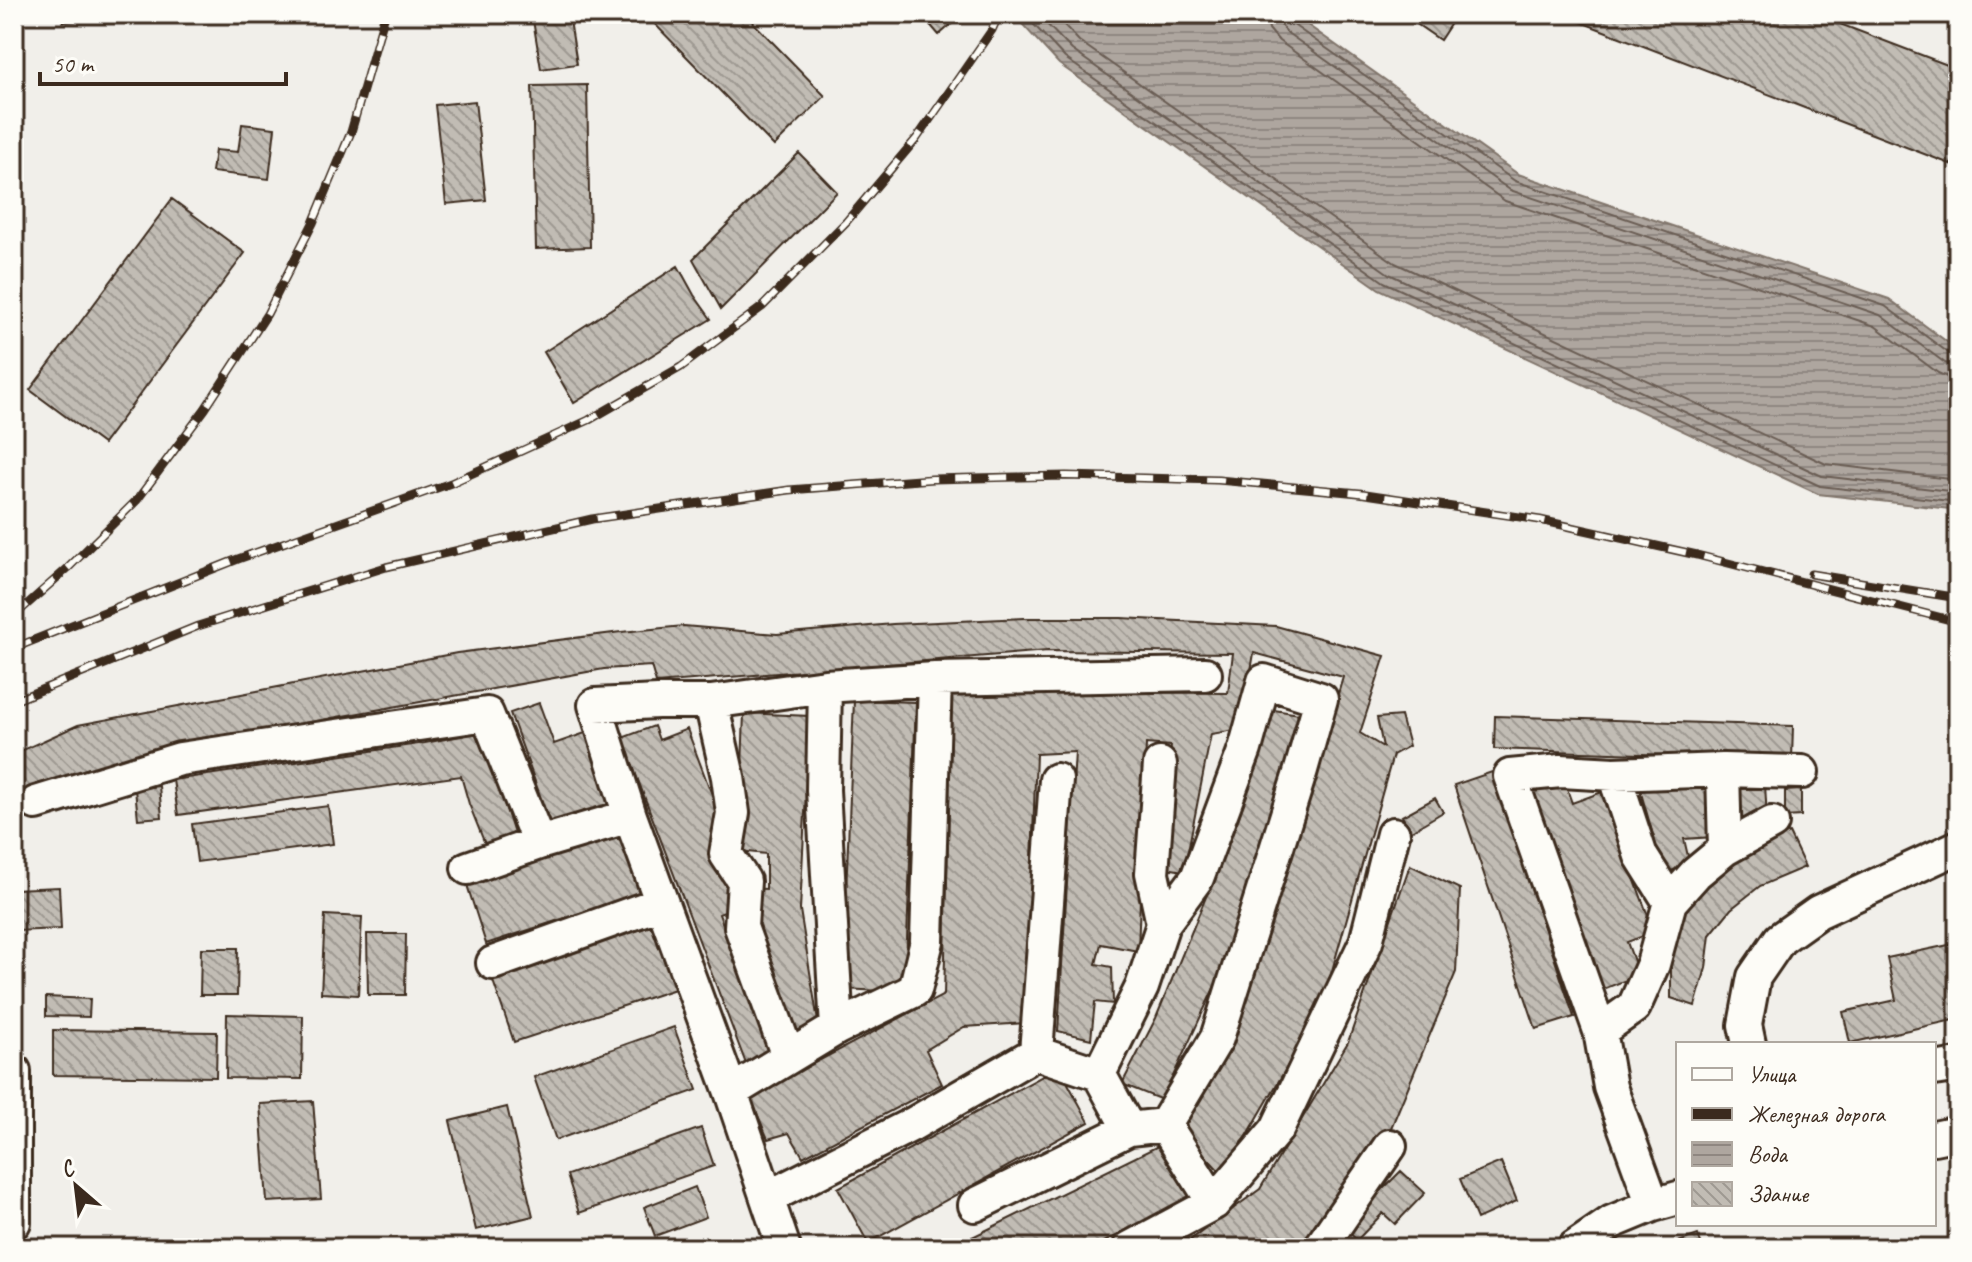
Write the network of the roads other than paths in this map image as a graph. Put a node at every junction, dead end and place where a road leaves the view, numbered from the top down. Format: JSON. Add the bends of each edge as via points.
{"nodes":[{"id":1,"x":1205,"y":674,"type":"dead end"},
{"id":2,"x":935,"y":679,"type":"junction"},
{"id":3,"x":825,"y":686,"type":"junction"},
{"id":4,"x":711,"y":702,"type":"junction"},
{"id":5,"x":1160,"y":764,"type":"dead end"},
{"id":6,"x":1723,"y":770,"type":"junction"},
{"id":7,"x":1802,"y":772,"type":"dead end"},
{"id":8,"x":1614,"y":774,"type":"junction"},
{"id":9,"x":1056,"y":780,"type":"dead end"},
{"id":10,"x":36,"y":803,"type":"dead end"},
{"id":11,"x":630,"y":816,"type":"junction"},
{"id":12,"x":1772,"y":823,"type":"dead end"},
{"id":13,"x":1393,"y":834,"type":"dead end"},
{"id":14,"x":539,"y":843,"type":"junction"},
{"id":15,"x":1958,"y":847,"type":"edge"},
{"id":16,"x":1725,"y":849,"type":"junction"},
{"id":17,"x":468,"y":868,"type":"dead end"},
{"id":18,"x":1670,"y":902,"type":"junction"},
{"id":19,"x":661,"y":903,"type":"junction"},
{"id":20,"x":1163,"y":924,"type":"junction"},
{"id":21,"x":493,"y":963,"type":"dead end"},
{"id":22,"x":837,"y":1028,"type":"junction"},
{"id":23,"x":1600,"y":1031,"type":"junction"},
{"id":24,"x":1749,"y":1042,"type":"edge"},
{"id":25,"x":1036,"y":1053,"type":"junction"},
{"id":26,"x":788,"y":1056,"type":"junction"},
{"id":27,"x":1958,"y":1065,"type":"edge"},
{"id":28,"x":1936,"y":1069,"type":"edge"},
{"id":29,"x":14,"y":1071,"type":"edge"},
{"id":30,"x":1099,"y":1074,"type":"junction"},
{"id":31,"x":731,"y":1092,"type":"junction"},
{"id":32,"x":1165,"y":1125,"type":"junction"},
{"id":33,"x":1129,"y":1129,"type":"junction"},
{"id":34,"x":1958,"y":1133,"type":"edge"},
{"id":35,"x":1936,"y":1138,"type":"edge"},
{"id":36,"x":1390,"y":1146,"type":"dead end"},
{"id":37,"x":1666,"y":1202,"type":"edge"},
{"id":38,"x":1214,"y":1203,"type":"junction"},
{"id":39,"x":975,"y":1205,"type":"dead end"},
{"id":40,"x":14,"y":1222,"type":"edge"},
{"id":41,"x":775,"y":1223,"type":"edge"},
{"id":42,"x":1617,"y":1235,"type":"edge"},
{"id":43,"x":1130,"y":1248,"type":"edge"},
{"id":44,"x":1320,"y":1248,"type":"edge"},
{"id":45,"x":1574,"y":1248,"type":"edge"}],
"edges":[{"from":1,"to":2,"type":"street"},
{"from":2,"to":3,"type":"street"},
{"from":2,"to":22,"type":"street","via":[[927,941],[915,990]]},
{"from":3,"to":4,"type":"street"},
{"from":3,"to":22,"type":"street","via":[[823,790]]},
{"from":4,"to":11,"type":"street","via":[[595,705]]},
{"from":4,"to":26,"type":"street","via":[[733,813],[726,854],[744,881],[741,927]]},
{"from":5,"to":20,"type":"street","via":[[1152,873]]},
{"from":6,"to":7,"type":"street"},
{"from":6,"to":8,"type":"street"},
{"from":6,"to":16,"type":"street"},
{"from":8,"to":18,"type":"street","via":[[1641,856]]},
{"from":8,"to":23,"type":"street","via":[[1561,771],[1510,776]]},
{"from":9,"to":25,"type":"street"},
{"from":10,"to":14,"type":"street","via":[[180,759],[487,714]]},
{"from":11,"to":14,"type":"street"},
{"from":11,"to":19,"type":"street"},
{"from":12,"to":16,"type":"street"},
{"from":13,"to":38,"type":"street","via":[[1366,942],[1277,1129]]},
{"from":14,"to":17,"type":"street"},
{"from":15,"to":24,"type":"street","via":[[1818,912],[1780,939],[1754,977],[1745,1025]]},
{"from":16,"to":18,"type":"street"},
{"from":18,"to":23,"type":"street","via":[[1653,964],[1634,1007]]},
{"from":19,"to":21,"type":"street"},
{"from":19,"to":31,"type":"street"},
{"from":20,"to":30,"type":"street","via":[[1142,987]]},
{"from":20,"to":32,"type":"street","via":[[1197,878],[1264,681],[1321,699],[1217,1038]]},
{"from":22,"to":26,"type":"street"},
{"from":23,"to":37,"type":"street","via":[[1610,1087]]},
{"from":25,"to":30,"type":"street"},
{"from":25,"to":41,"type":"street","via":[[913,1124]]},
{"from":26,"to":31,"type":"street"},
{"from":27,"to":28,"type":"street"},
{"from":29,"to":40,"type":"street"},
{"from":30,"to":33,"type":"street"},
{"from":31,"to":41,"type":"street"},
{"from":32,"to":33,"type":"street"},
{"from":32,"to":38,"type":"street"},
{"from":33,"to":39,"type":"street"},
{"from":34,"to":35,"type":"street"},
{"from":36,"to":44,"type":"street"},
{"from":37,"to":42,"type":"street"},
{"from":38,"to":43,"type":"street"},
{"from":42,"to":45,"type":"street"}]}
